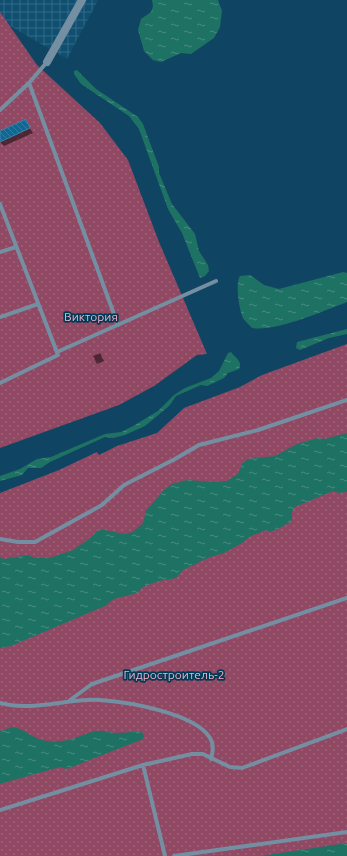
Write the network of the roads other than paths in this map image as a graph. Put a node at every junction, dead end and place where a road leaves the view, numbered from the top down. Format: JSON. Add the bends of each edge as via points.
{"nodes":[{"id":1,"x":82,"y":0,"type":"edge"},
{"id":2,"x":48,"y":62,"type":"joint"},
{"id":3,"x":29,"y":83,"type":"junction"},
{"id":4,"x":0,"y":110,"type":"edge"},
{"id":5,"x":0,"y":204,"type":"edge"},
{"id":6,"x":16,"y":247,"type":"junction"},
{"id":7,"x":0,"y":252,"type":"edge"},
{"id":8,"x":216,"y":281,"type":"dead end"},
{"id":9,"x":38,"y":304,"type":"junction"},
{"id":10,"x":0,"y":317,"type":"edge"},
{"id":11,"x":118,"y":325,"type":"junction"},
{"id":12,"x":57,"y":352,"type":"junction"},
{"id":13,"x":0,"y":383,"type":"edge"},
{"id":14,"x":347,"y":400,"type":"edge"},
{"id":15,"x":0,"y":539,"type":"edge"},
{"id":16,"x":347,"y":598,"type":"edge"},
{"id":17,"x":70,"y":700,"type":"junction"},
{"id":18,"x":0,"y":703,"type":"edge"},
{"id":19,"x":347,"y":729,"type":"edge"},
{"id":20,"x":212,"y":759,"type":"junction"},
{"id":21,"x":143,"y":765,"type":"junction"},
{"id":22,"x":0,"y":810,"type":"edge"},
{"id":23,"x":347,"y":832,"type":"edge"},
{"id":24,"x":165,"y":856,"type":"edge"},
{"id":25,"x":174,"y":856,"type":"edge"}],
"edges":[{"from":1,"to":2,"type":"street"},
{"from":2,"to":3,"type":"lane"},
{"from":3,"to":4,"type":"lane"},
{"from":3,"to":11,"type":"lane"},
{"from":5,"to":6,"type":"lane"},
{"from":6,"to":7,"type":"lane"},
{"from":6,"to":9,"type":"lane"},
{"from":8,"to":11,"type":"lane"},
{"from":9,"to":10,"type":"lane"},
{"from":9,"to":12,"type":"lane"},
{"from":11,"to":12,"type":"lane"},
{"from":12,"to":13,"type":"lane","via":[[58,355]]},
{"from":14,"to":15,"type":"lane","via":[[258,430],[199,445],[124,485],[102,505],[34,542]]},
{"from":16,"to":17,"type":"lane","via":[[92,684]]},
{"from":17,"to":18,"type":"lane","via":[[14,707]]},
{"from":17,"to":20,"type":"lane","via":[[100,700],[142,705],[187,719],[202,728],[211,739]]},
{"from":19,"to":20,"type":"lane","via":[[242,768],[230,767]]},
{"from":20,"to":21,"type":"lane","via":[[203,754],[192,754]]},
{"from":21,"to":22,"type":"lane"},
{"from":21,"to":24,"type":"lane"},
{"from":23,"to":25,"type":"lane"}]}
